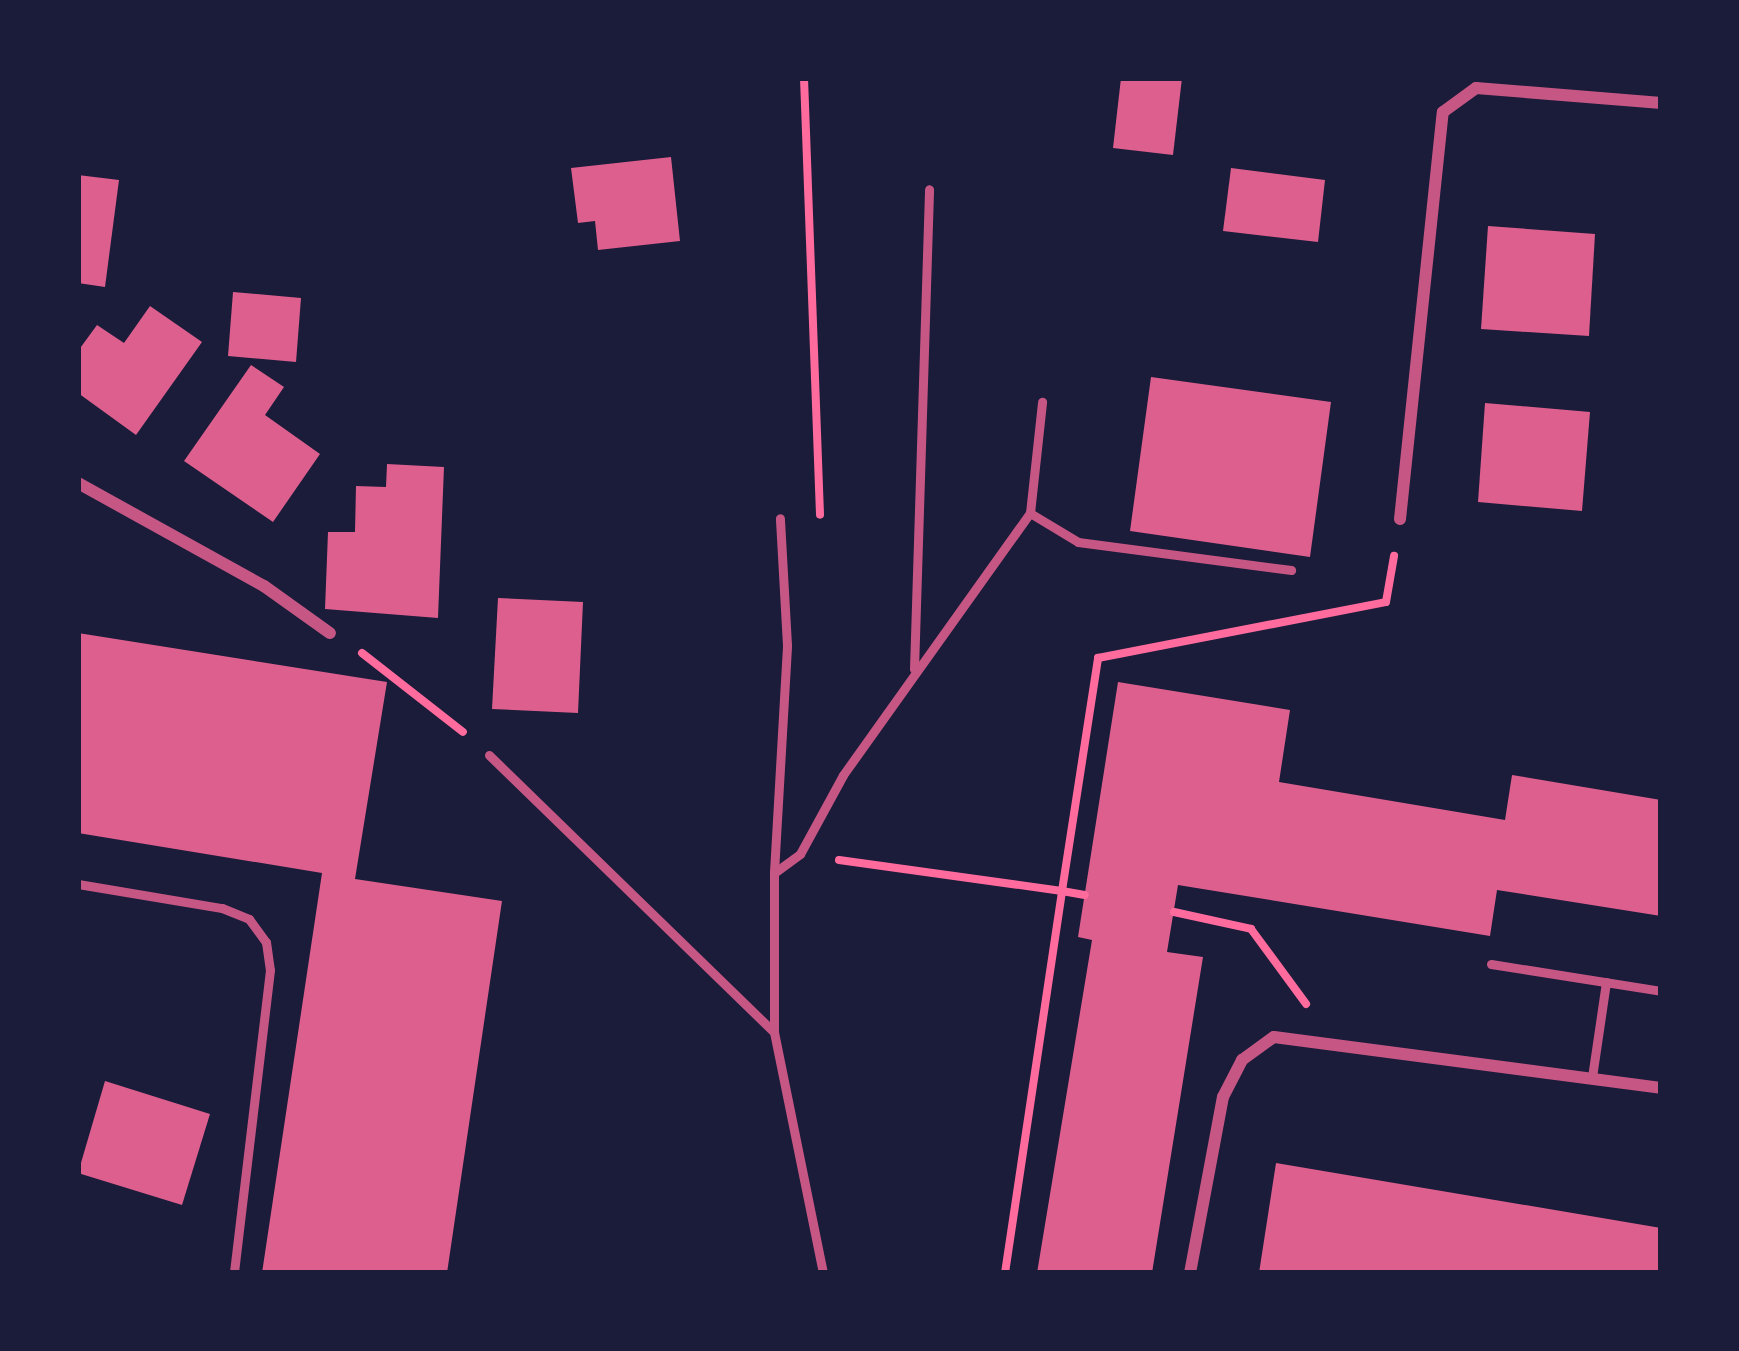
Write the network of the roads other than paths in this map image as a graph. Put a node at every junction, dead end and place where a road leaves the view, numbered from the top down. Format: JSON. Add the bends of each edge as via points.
{"nodes":[{"id":1,"x":1661,"y":104,"type":"edge"},
{"id":2,"x":929,"y":188,"type":"dead end"},
{"id":3,"x":1042,"y":402,"type":"dead end"},
{"id":4,"x":78,"y":483,"type":"edge"},
{"id":5,"x":1030,"y":513,"type":"junction"},
{"id":6,"x":780,"y":518,"type":"dead end"},
{"id":7,"x":1400,"y":519,"type":"road end"},
{"id":8,"x":1291,"y":570,"type":"dead end"},
{"id":9,"x":330,"y":633,"type":"road end"},
{"id":10,"x":914,"y":672,"type":"junction"},
{"id":11,"x":489,"y":755,"type":"road end"},
{"id":12,"x":774,"y":873,"type":"junction"},
{"id":13,"x":78,"y":884,"type":"edge"},
{"id":14,"x":1491,"y":964,"type":"dead end"},
{"id":15,"x":1606,"y":982,"type":"junction"},
{"id":16,"x":1661,"y":991,"type":"edge"},
{"id":17,"x":774,"y":1032,"type":"junction"},
{"id":18,"x":1592,"y":1077,"type":"junction"},
{"id":19,"x":1661,"y":1088,"type":"edge"},
{"id":20,"x":235,"y":1273,"type":"edge"},
{"id":21,"x":823,"y":1273,"type":"edge"},
{"id":22,"x":1190,"y":1273,"type":"edge"}],
"edges":[{"from":1,"to":7,"type":"street","via":[[1476,88],[1443,112]]},
{"from":2,"to":10,"type":"lane"},
{"from":3,"to":5,"type":"lane"},
{"from":4,"to":9,"type":"street","via":[[264,586]]},
{"from":5,"to":8,"type":"lane","via":[[1078,542]]},
{"from":5,"to":10,"type":"lane"},
{"from":6,"to":12,"type":"lane","via":[[785,599]]},
{"from":10,"to":12,"type":"lane","via":[[800,854]]},
{"from":11,"to":17,"type":"lane"},
{"from":12,"to":17,"type":"lane"},
{"from":13,"to":20,"type":"lane","via":[[222,908],[249,919],[266,942],[270,970]]},
{"from":14,"to":15,"type":"lane"},
{"from":15,"to":16,"type":"lane"},
{"from":15,"to":18,"type":"lane"},
{"from":17,"to":21,"type":"lane"},
{"from":18,"to":19,"type":"street"},
{"from":18,"to":22,"type":"street","via":[[1274,1037],[1256,1045],[1223,1097]]}]}
